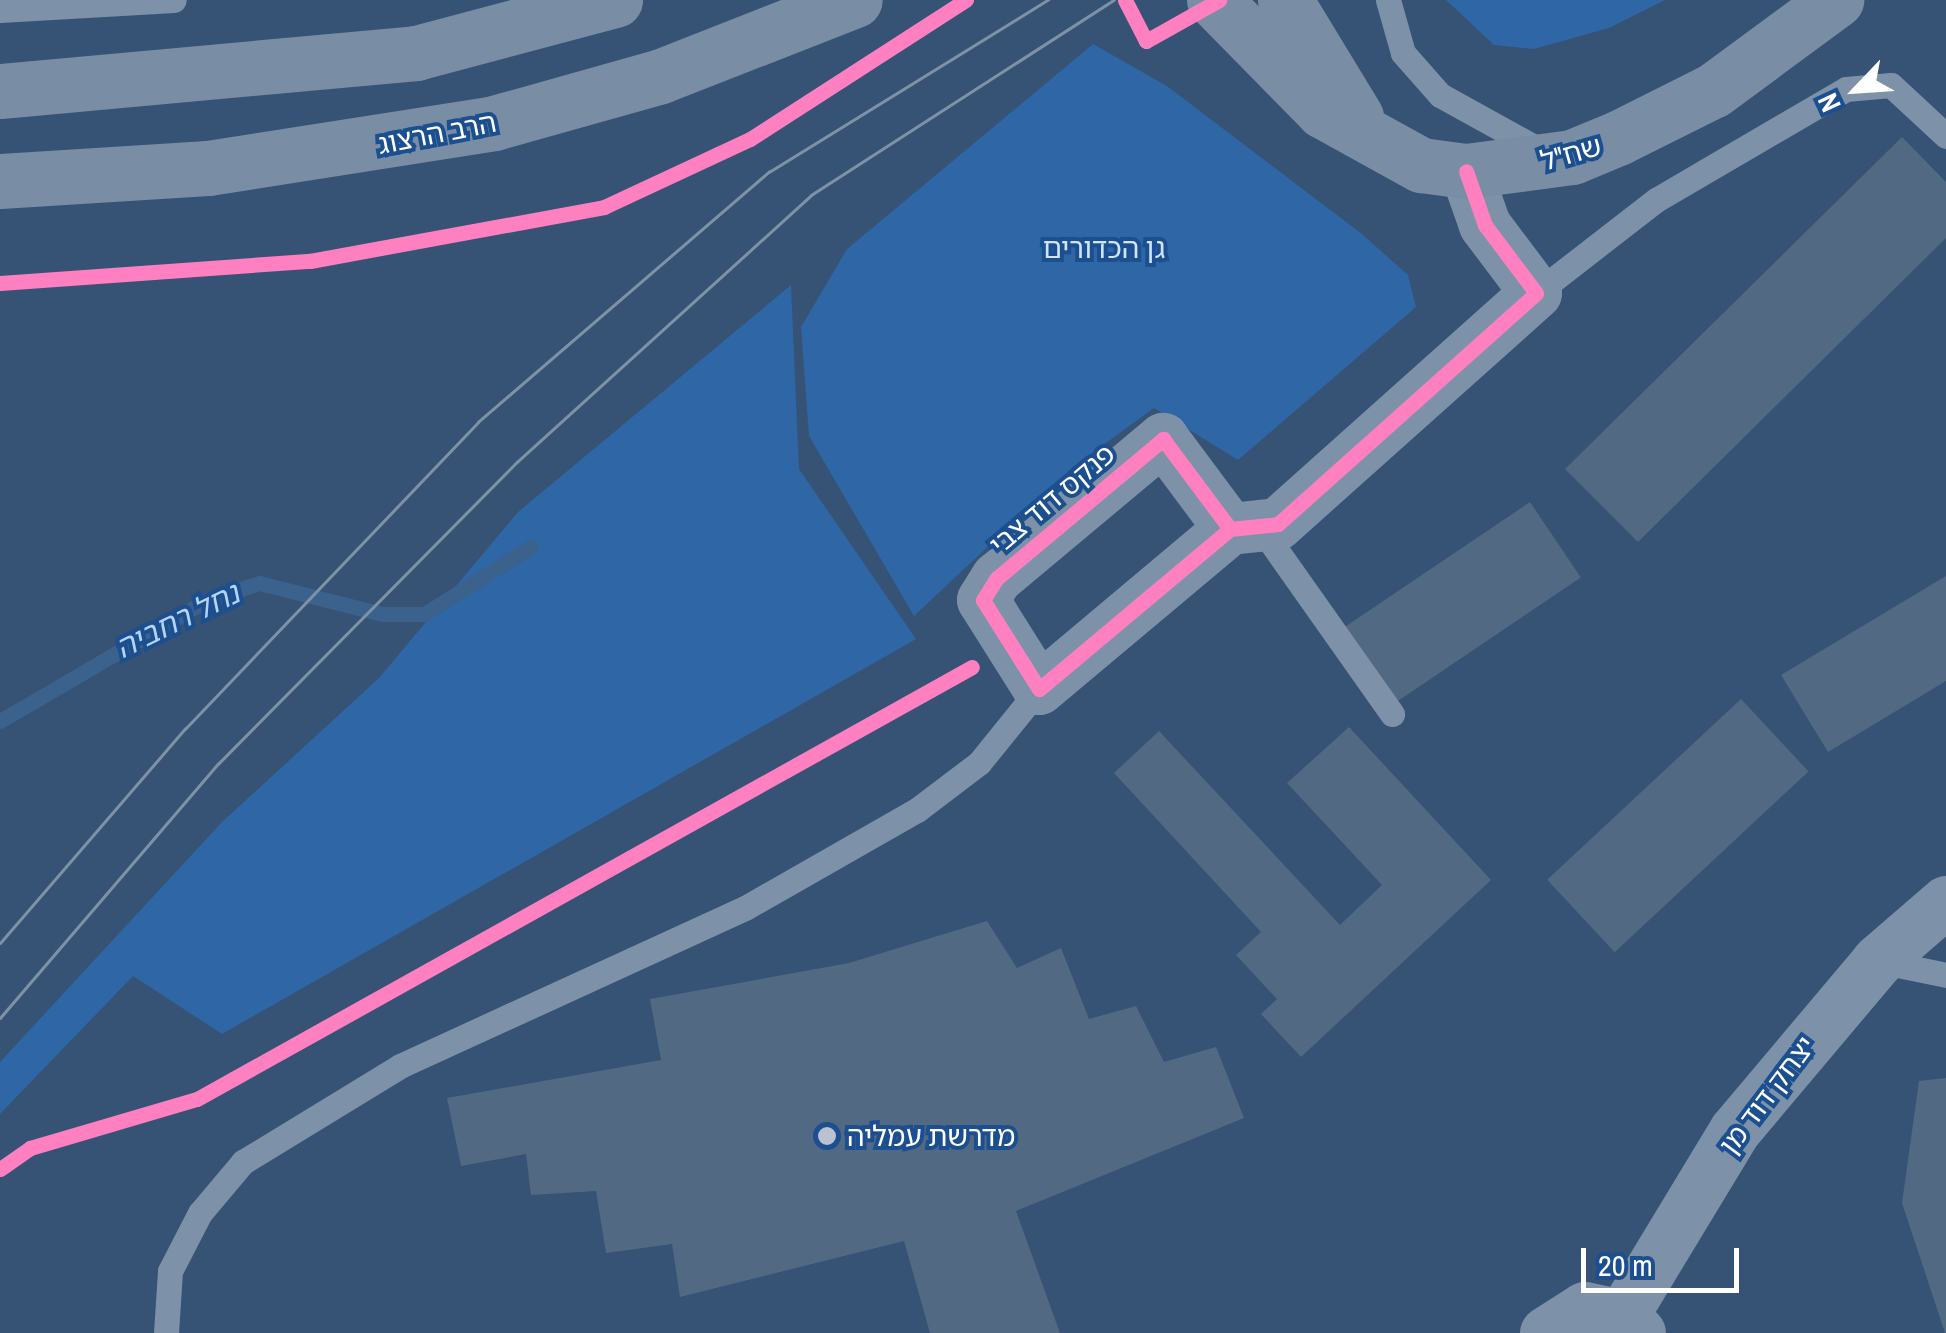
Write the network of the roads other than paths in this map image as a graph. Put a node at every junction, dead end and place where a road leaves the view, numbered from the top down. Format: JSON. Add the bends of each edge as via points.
{"nodes":[{"id":1,"x":174,"y":0,"type":"edge"},
{"id":2,"x":615,"y":0,"type":"edge"},
{"id":3,"x":855,"y":0,"type":"edge"},
{"id":4,"x":1214,"y":0,"type":"edge"},
{"id":5,"x":1285,"y":0,"type":"edge"},
{"id":6,"x":1388,"y":0,"type":"edge"},
{"id":7,"x":1794,"y":0,"type":"edge"},
{"id":8,"x":1836,"y":0,"type":"edge"},
{"id":9,"x":0,"y":10,"type":"edge"},
{"id":10,"x":1752,"y":64,"type":"junction"},
{"id":11,"x":0,"y":91,"type":"edge"},
{"id":12,"x":1946,"y":136,"type":"edge"},
{"id":13,"x":1374,"y":144,"type":"junction"},
{"id":14,"x":1572,"y":156,"type":"junction"},
{"id":15,"x":1466,"y":171,"type":"junction"},
{"id":16,"x":0,"y":181,"type":"edge"},
{"id":17,"x":1536,"y":293,"type":"junction"},
{"id":18,"x":1247,"y":530,"type":"junction"},
{"id":19,"x":1039,"y":689,"type":"junction"},
{"id":20,"x":1392,"y":714,"type":"dead end"},
{"id":21,"x":1946,"y":902,"type":"edge"},
{"id":22,"x":1878,"y":962,"type":"junction"},
{"id":23,"x":1946,"y":975,"type":"edge"},
{"id":24,"x":1631,"y":1324,"type":"edge"},
{"id":25,"x":166,"y":1333,"type":"edge"},
{"id":26,"x":1546,"y":1333,"type":"edge"}],
"edges":[{"from":1,"to":9,"type":"lane"},
{"from":2,"to":11,"type":"main road","via":[[416,53]]},
{"from":3,"to":16,"type":"main road","name":"הרב הרצוג","via":[[661,76],[478,126],[208,168]]},
{"from":4,"to":13,"type":"main road","name":"שח\"ל","via":[[1278,70]]},
{"from":5,"to":13,"type":"main road"},
{"from":6,"to":14,"type":"lane","via":[[1403,53],[1440,94],[1518,143]]},
{"from":7,"to":10,"type":"main road","name":"שח\"ל"},
{"from":8,"to":10,"type":"main road","name":"שח\"ל"},
{"from":10,"to":14,"type":"main road","name":"שח\"ל","via":[[1664,117]]},
{"from":12,"to":17,"type":"lane","via":[[1890,85],[1846,89],[1656,200]]},
{"from":13,"to":15,"type":"main road","name":"שח\"ל","via":[[1420,165]]},
{"from":14,"to":15,"type":"main road","name":"שח\"ל"},
{"from":15,"to":17,"type":"street","via":[[1485,225]]},
{"from":17,"to":18,"type":"street"},
{"from":18,"to":19,"type":"street"},
{"from":18,"to":19,"type":"street","name":"פנקס דוד צבי","via":[[1163,439],[996,578],[983,600]]},
{"from":18,"to":20,"type":"lane"},
{"from":19,"to":25,"type":"lane","via":[[979,763],[917,810],[744,908],[400,1066],[242,1162],[200,1212],[170,1271]]},
{"from":21,"to":22,"type":"street","name":"יצחק דוד מן"},
{"from":22,"to":23,"type":"lane"},
{"from":22,"to":24,"type":"street","name":"יצחק דוד מן","via":[[1735,1131]]},
{"from":24,"to":26,"type":"street","via":[[1585,1308]]}]}
